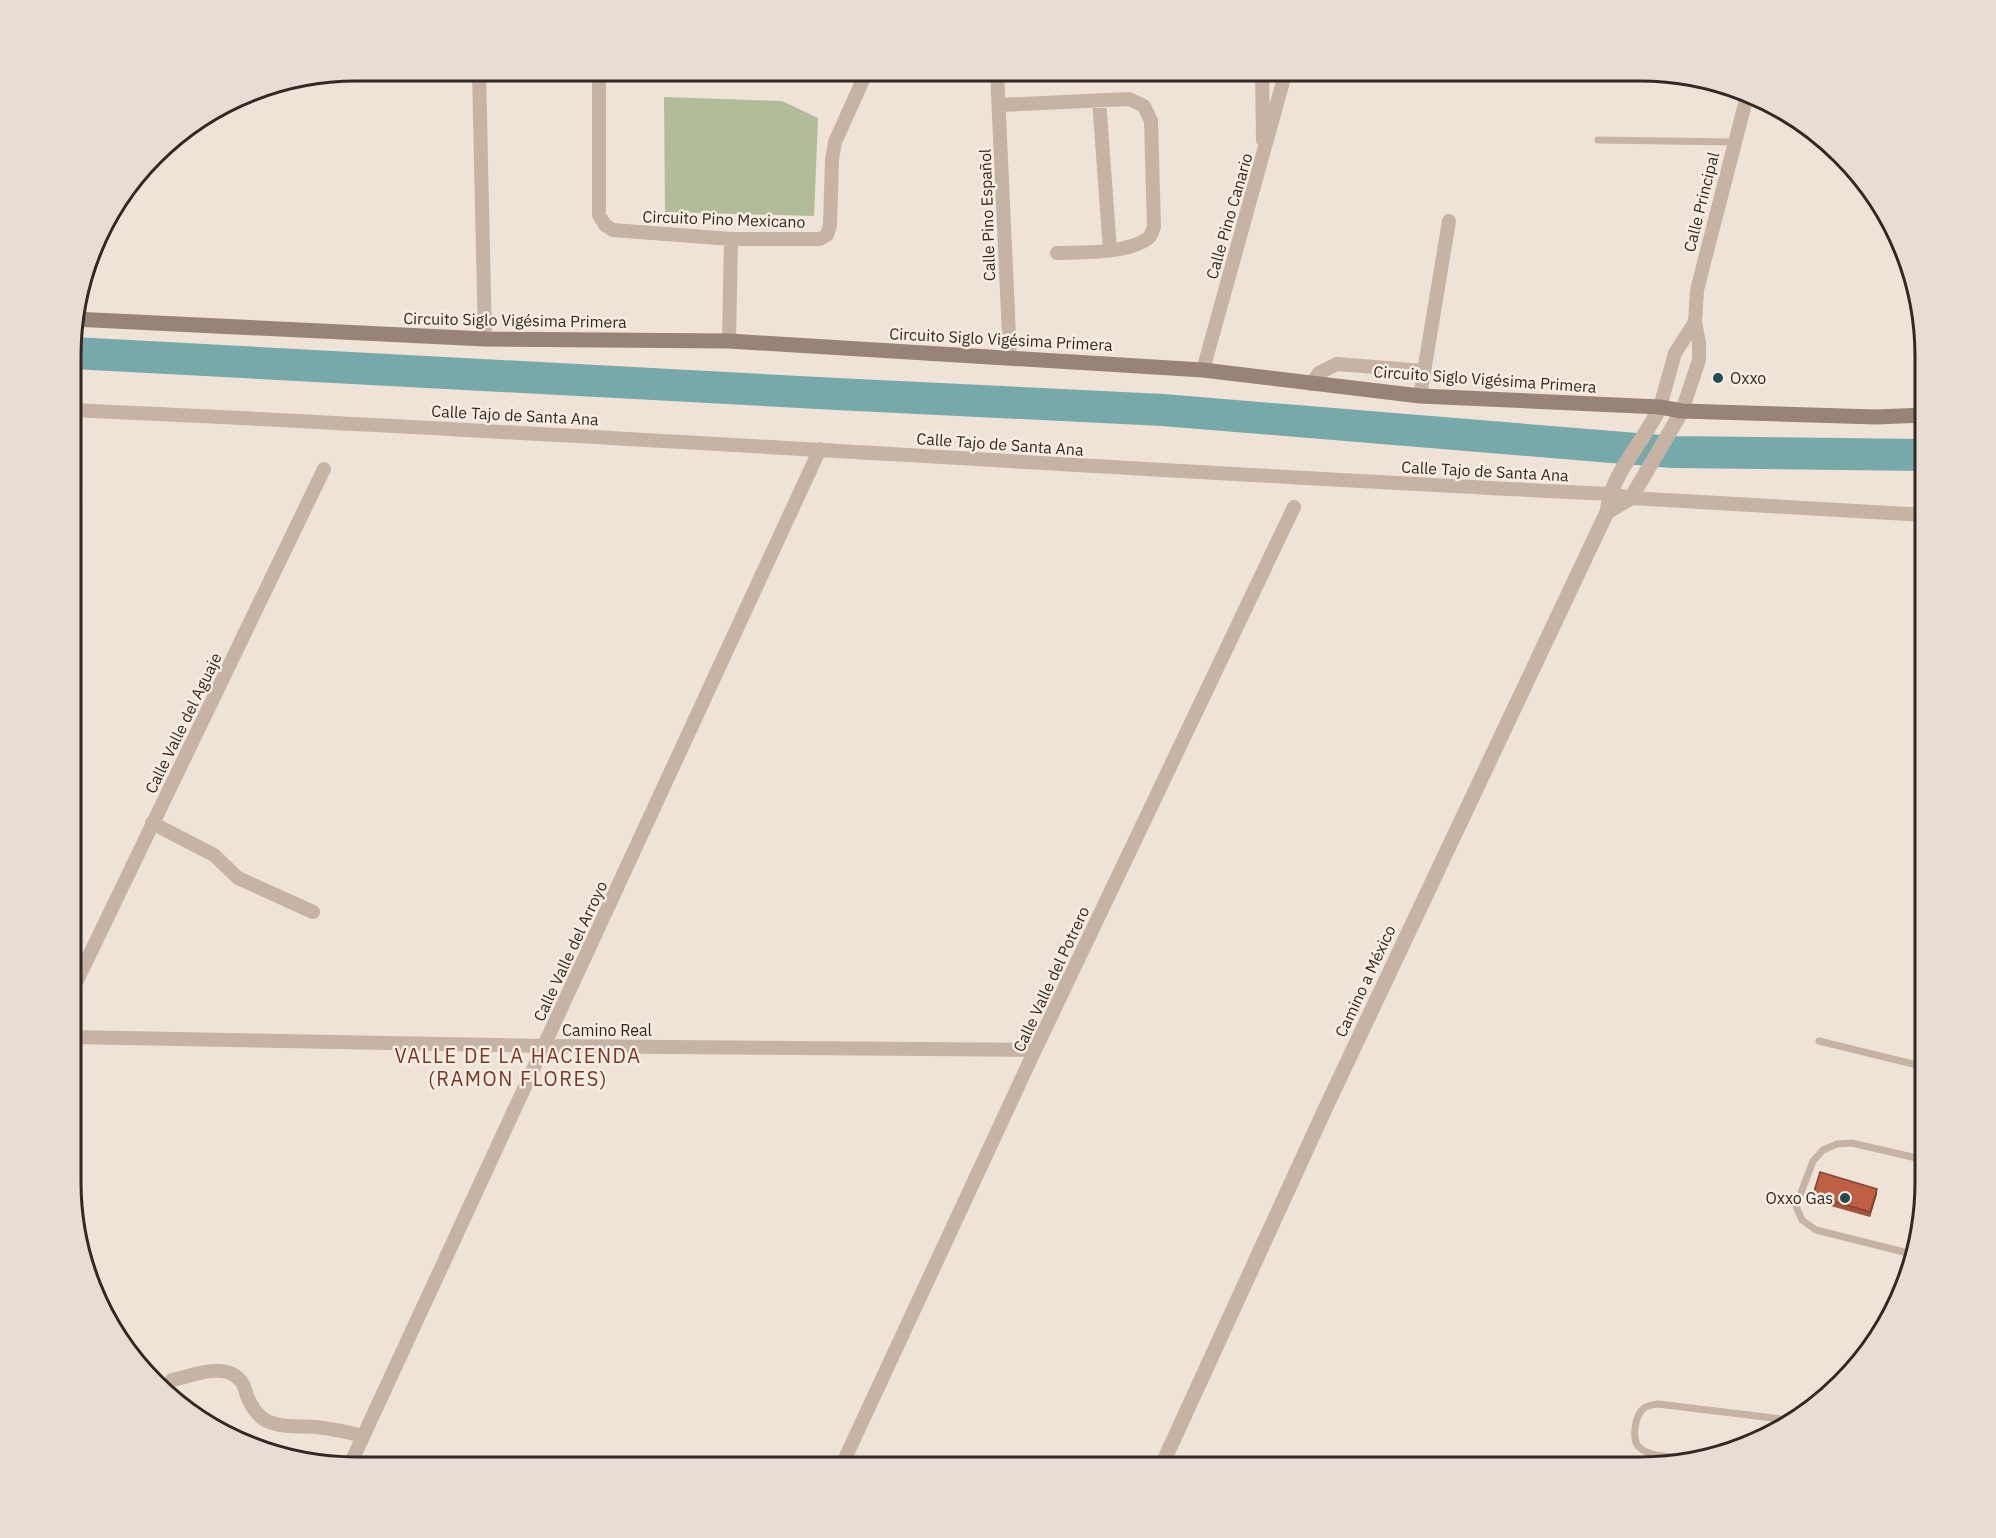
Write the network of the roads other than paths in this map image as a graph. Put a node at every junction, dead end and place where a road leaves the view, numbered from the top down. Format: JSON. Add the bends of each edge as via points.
{"nodes":[{"id":1,"x":479,"y":81,"type":"edge"},
{"id":2,"x":599,"y":81,"type":"edge"},
{"id":3,"x":862,"y":81,"type":"edge"},
{"id":4,"x":998,"y":81,"type":"edge"},
{"id":5,"x":1262,"y":81,"type":"edge"},
{"id":6,"x":1283,"y":81,"type":"edge"},
{"id":7,"x":1099,"y":100,"type":"junction"},
{"id":8,"x":1748,"y":103,"type":"edge"},
{"id":9,"x":999,"y":105,"type":"junction"},
{"id":10,"x":1598,"y":140,"type":"dead end"},
{"id":11,"x":1735,"y":142,"type":"junction"},
{"id":12,"x":1263,"y":157,"type":"junction"},
{"id":13,"x":1449,"y":220,"type":"dead end"},
{"id":14,"x":731,"y":239,"type":"junction"},
{"id":15,"x":1110,"y":250,"type":"junction"},
{"id":16,"x":1057,"y":253,"type":"dead end"},
{"id":17,"x":83,"y":319,"type":"edge"},
{"id":18,"x":1695,"y":322,"type":"junction"},
{"id":19,"x":485,"y":339,"type":"junction"},
{"id":20,"x":729,"y":341,"type":"junction"},
{"id":21,"x":1010,"y":358,"type":"junction"},
{"id":22,"x":1203,"y":370,"type":"junction"},
{"id":23,"x":1424,"y":371,"type":"junction"},
{"id":24,"x":1311,"y":384,"type":"junction"},
{"id":25,"x":1420,"y":396,"type":"junction"},
{"id":26,"x":1660,"y":407,"type":"junction"},
{"id":27,"x":81,"y":410,"type":"edge"},
{"id":28,"x":1682,"y":411,"type":"junction"},
{"id":29,"x":1915,"y":416,"type":"edge"},
{"id":30,"x":820,"y":449,"type":"junction"},
{"id":31,"x":324,"y":469,"type":"dead end"},
{"id":32,"x":1610,"y":494,"type":"junction"},
{"id":33,"x":1634,"y":494,"type":"junction"},
{"id":34,"x":1294,"y":507,"type":"dead end"},
{"id":35,"x":1608,"y":512,"type":"junction"},
{"id":36,"x":1915,"y":514,"type":"edge"},
{"id":37,"x":152,"y":823,"type":"junction"},
{"id":38,"x":313,"y":912,"type":"dead end"},
{"id":39,"x":81,"y":959,"type":"edge"},
{"id":40,"x":81,"y":1037,"type":"edge"},
{"id":41,"x":1819,"y":1041,"type":"dead end"},
{"id":42,"x":544,"y":1046,"type":"junction"},
{"id":43,"x":1035,"y":1050,"type":"junction"},
{"id":44,"x":1915,"y":1065,"type":"edge"},
{"id":45,"x":1915,"y":1158,"type":"edge"},
{"id":46,"x":1906,"y":1253,"type":"edge"},
{"id":47,"x":172,"y":1380,"type":"dead end"},
{"id":48,"x":1779,"y":1419,"type":"edge"},
{"id":49,"x":363,"y":1436,"type":"junction"},
{"id":50,"x":1667,"y":1455,"type":"edge"},
{"id":51,"x":354,"y":1457,"type":"edge"},
{"id":52,"x":847,"y":1457,"type":"edge"},
{"id":53,"x":1166,"y":1457,"type":"edge"}],
"edges":[{"from":1,"to":19,"type":"street"},
{"from":2,"to":14,"type":"street","name":"Circuito Pino Mexicano","via":[[598,215],[605,225],[613,230]]},
{"from":3,"to":14,"type":"street","name":"Circuito Pino Mexicano","via":[[835,142],[827,235],[820,239]]},
{"from":4,"to":9,"type":"street","name":"Calle Pino Español"},
{"from":5,"to":12,"type":"street"},
{"from":6,"to":12,"type":"street","name":"Calle Pino Canario"},
{"from":7,"to":9,"type":"street"},
{"from":7,"to":15,"type":"street"},
{"from":7,"to":15,"type":"street","via":[[1129,99],[1144,106],[1151,121],[1154,228],[1149,238]]},
{"from":8,"to":11,"type":"street","name":"Calle Principal"},
{"from":9,"to":21,"type":"street","name":"Calle Pino Español"},
{"from":10,"to":11,"type":"lane"},
{"from":11,"to":18,"type":"street","name":"Calle Principal","via":[[1697,290]]},
{"from":12,"to":22,"type":"street","name":"Calle Pino Canario"},
{"from":13,"to":23,"type":"street"},
{"from":14,"to":20,"type":"street"},
{"from":15,"to":16,"type":"street"},
{"from":17,"to":19,"type":"main road","name":"Circuito Siglo Vigésima Primera"},
{"from":18,"to":26,"type":"street","via":[[1675,352]]},
{"from":18,"to":28,"type":"street","name":"Calle Principal","via":[[1699,360]]},
{"from":19,"to":20,"type":"main road","name":"Circuito Siglo Vigésima Primera"},
{"from":20,"to":21,"type":"main road","name":"Circuito Siglo Vigésima Primera"},
{"from":21,"to":22,"type":"main road","name":"Circuito Siglo Vigésima Primera"},
{"from":22,"to":24,"type":"main road","name":"Circuito Siglo Vigésima Primera"},
{"from":23,"to":24,"type":"street","via":[[1337,364],[1319,373]]},
{"from":23,"to":25,"type":"street"},
{"from":24,"to":25,"type":"main road","name":"Circuito Siglo Vigésima Primera"},
{"from":25,"to":26,"type":"main road","name":"Circuito Siglo Vigésima Primera"},
{"from":26,"to":28,"type":"main road","name":"Circuito Siglo Vigésima Primera"},
{"from":26,"to":32,"type":"street","name":"Camino a México"},
{"from":27,"to":30,"type":"street","name":"Calle Tajo de Santa Ana"},
{"from":28,"to":29,"type":"main road","name":"Circuito Siglo Vigésima Primera"},
{"from":28,"to":33,"type":"street","name":"Calle Principal"},
{"from":30,"to":32,"type":"street","name":"Calle Tajo de Santa Ana"},
{"from":30,"to":42,"type":"street","name":"Calle Valle del Arroyo"},
{"from":31,"to":37,"type":"street","name":"Calle Valle del Aguaje"},
{"from":32,"to":33,"type":"street","name":"Calle Tajo de Santa Ana"},
{"from":32,"to":35,"type":"street","name":"Camino a México"},
{"from":33,"to":35,"type":"street"},
{"from":33,"to":36,"type":"street","name":"Calle Tajo de Santa Ana"},
{"from":34,"to":43,"type":"street","name":"Calle Valle del Potrero"},
{"from":35,"to":53,"type":"street","name":"Camino a México"},
{"from":37,"to":38,"type":"street","via":[[214,855],[238,878]]},
{"from":37,"to":39,"type":"street","name":"Calle Valle del Aguaje"},
{"from":40,"to":42,"type":"street","name":"Camino Real"},
{"from":41,"to":44,"type":"lane"},
{"from":42,"to":43,"type":"street","name":"Camino Real"},
{"from":42,"to":49,"type":"street","name":"Calle Valle del Arroyo"},
{"from":43,"to":52,"type":"street","name":"Calle Valle del Potrero"},
{"from":45,"to":46,"type":"lane","via":[[1852,1143],[1837,1144],[1823,1150],[1813,1161],[1797,1206],[1802,1220],[1816,1230]]},
{"from":47,"to":49,"type":"street","via":[[213,1371],[231,1373],[243,1383],[250,1405],[267,1421]]},
{"from":48,"to":50,"type":"lane","via":[[1658,1404],[1645,1407],[1637,1421],[1638,1446]]},
{"from":49,"to":51,"type":"street","name":"Calle Valle del Arroyo"}]}
